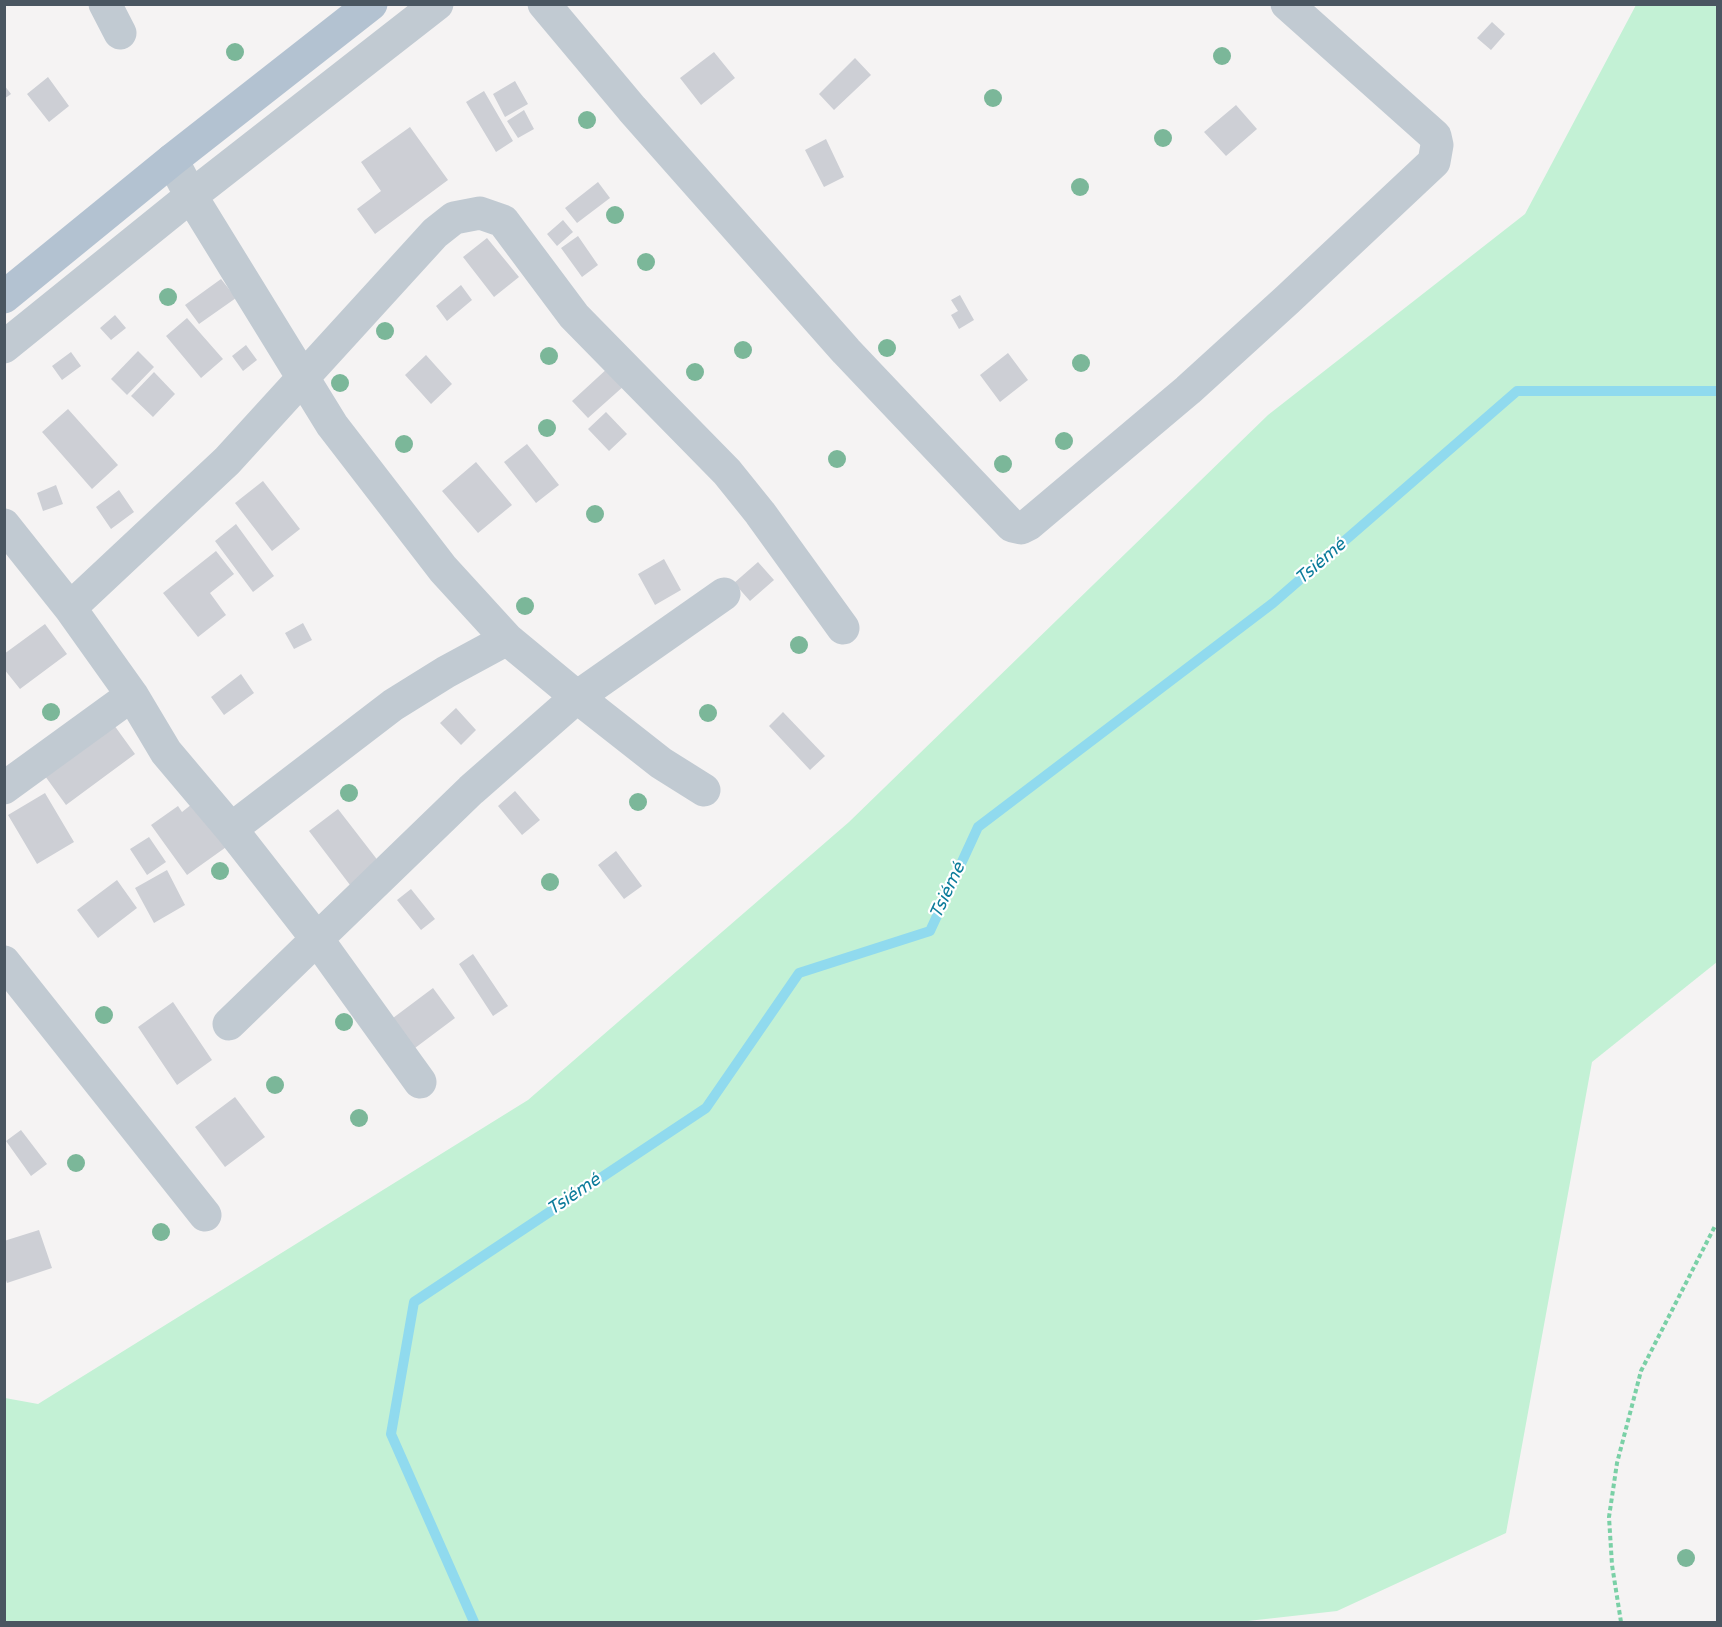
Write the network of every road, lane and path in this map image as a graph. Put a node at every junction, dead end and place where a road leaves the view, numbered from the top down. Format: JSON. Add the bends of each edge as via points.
{"nodes":[{"id":1,"x":105,"y":4,"type":"edge"},
{"id":2,"x":371,"y":4,"type":"edge"},
{"id":3,"x":437,"y":4,"type":"edge"},
{"id":4,"x":544,"y":4,"type":"edge"},
{"id":5,"x":1287,"y":4,"type":"edge"},
{"id":6,"x":120,"y":33,"type":"dead end"},
{"id":7,"x":172,"y":160,"type":"junction"},
{"id":8,"x":191,"y":196,"type":"junction"},
{"id":9,"x":4,"y":297,"type":"edge"},
{"id":10,"x":4,"y":346,"type":"edge"},
{"id":11,"x":302,"y":378,"type":"junction"},
{"id":12,"x":4,"y":525,"type":"edge"},
{"id":13,"x":724,"y":594,"type":"dead end"},
{"id":14,"x":70,"y":608,"type":"junction"},
{"id":15,"x":843,"y":628,"type":"dead end"},
{"id":16,"x":507,"y":639,"type":"junction"},
{"id":17,"x":132,"y":695,"type":"junction"},
{"id":18,"x":578,"y":697,"type":"junction"},
{"id":19,"x":4,"y":788,"type":"edge"},
{"id":20,"x":704,"y":790,"type":"dead end"},
{"id":21,"x":231,"y":829,"type":"junction"},
{"id":22,"x":317,"y":939,"type":"junction"},
{"id":23,"x":4,"y":962,"type":"edge"},
{"id":24,"x":228,"y":1024,"type":"dead end"},
{"id":25,"x":420,"y":1082,"type":"dead end"},
{"id":26,"x":205,"y":1215,"type":"dead end"},
{"id":27,"x":1715,"y":1226,"type":"dead end"},
{"id":28,"x":1621,"y":1623,"type":"edge"}],
"edges":[{"from":1,"to":6,"type":"street"},
{"from":2,"to":7,"type":"main road"},
{"from":3,"to":8,"type":"street"},
{"from":4,"to":5,"type":"street","via":[[846,351],[1012,526],[1021,528],[1188,390],[1434,162],[1435,136]]},
{"from":7,"to":8,"type":"street"},
{"from":7,"to":9,"type":"main road"},
{"from":8,"to":10,"type":"street"},
{"from":8,"to":11,"type":"street"},
{"from":11,"to":14,"type":"street","via":[[227,461]]},
{"from":11,"to":15,"type":"street","via":[[435,233],[454,218],[480,213],[503,221],[574,315],[727,472]]},
{"from":11,"to":16,"type":"street","via":[[332,425],[443,569]]},
{"from":12,"to":14,"type":"street"},
{"from":13,"to":18,"type":"street"},
{"from":14,"to":17,"type":"street"},
{"from":16,"to":18,"type":"street"},
{"from":16,"to":21,"type":"street","via":[[393,705]]},
{"from":17,"to":19,"type":"street"},
{"from":17,"to":21,"type":"street","via":[[166,752]]},
{"from":18,"to":20,"type":"street","via":[[661,763]]},
{"from":18,"to":22,"type":"street","via":[[471,790]]},
{"from":21,"to":22,"type":"street"},
{"from":22,"to":24,"type":"street"},
{"from":22,"to":25,"type":"street"},
{"from":23,"to":26,"type":"street"},
{"from":27,"to":28,"type":"path","via":[[1641,1371],[1617,1463],[1609,1517]]}]}
